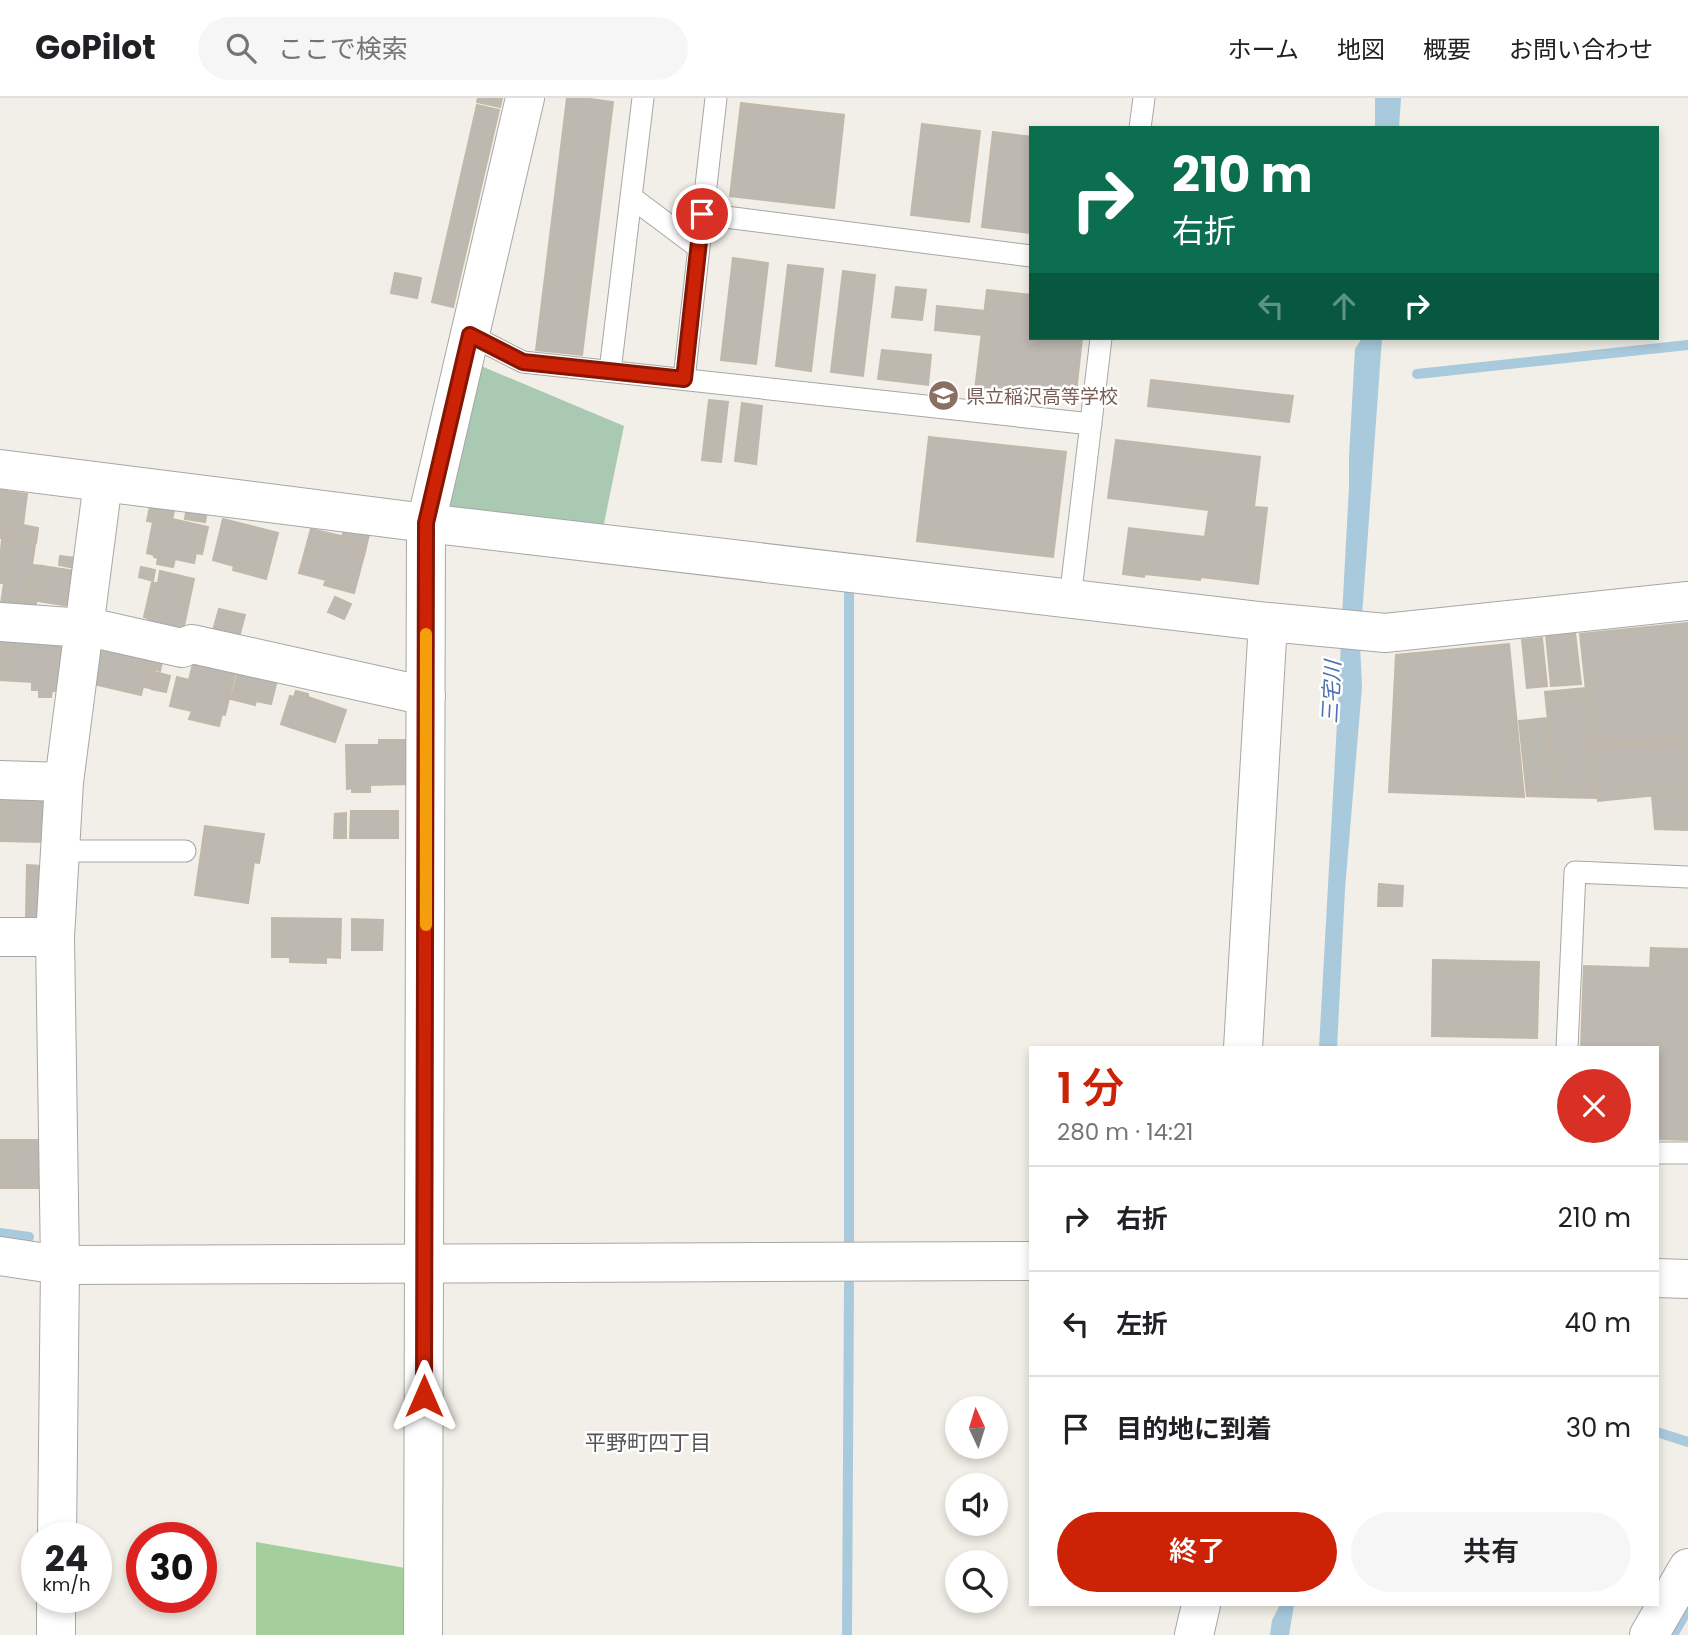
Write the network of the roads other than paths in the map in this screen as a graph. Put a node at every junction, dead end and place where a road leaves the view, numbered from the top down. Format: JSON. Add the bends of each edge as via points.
{"nodes":[{"id":1,"x":525,"y":98,"type":"edge"},
{"id":2,"x":643,"y":98,"type":"edge"},
{"id":3,"x":716,"y":98,"type":"edge"},
{"id":4,"x":1144,"y":98,"type":"edge"},
{"id":5,"x":1140,"y":126,"type":"edge"},
{"id":6,"x":631,"y":197,"type":"junction"},
{"id":7,"x":702,"y":214,"type":"junction"},
{"id":8,"x":699,"y":248,"type":"junction"},
{"id":9,"x":1029,"y":256,"type":"edge"},
{"id":10,"x":470,"y":335,"type":"junction"},
{"id":11,"x":1101,"y":340,"type":"edge"},
{"id":12,"x":610,"y":371,"type":"junction"},
{"id":13,"x":684,"y":379,"type":"junction"},
{"id":14,"x":1091,"y":424,"type":"junction"},
{"id":15,"x":0,"y":469,"type":"edge"},
{"id":16,"x":103,"y":482,"type":"junction"},
{"id":17,"x":426,"y":523,"type":"junction"},
{"id":18,"x":1070,"y":599,"type":"junction"},
{"id":19,"x":1688,"y":601,"type":"edge"},
{"id":20,"x":0,"y":622,"type":"edge"},
{"id":21,"x":1268,"y":622,"type":"junction"},
{"id":22,"x":84,"y":627,"type":"junction"},
{"id":23,"x":426,"y":696,"type":"junction"},
{"id":24,"x":0,"y":780,"type":"edge"},
{"id":25,"x":64,"y":782,"type":"junction"},
{"id":26,"x":60,"y":851,"type":"junction"},
{"id":27,"x":185,"y":851,"type":"dead end"},
{"id":28,"x":1688,"y":877,"type":"edge"},
{"id":29,"x":0,"y":937,"type":"edge"},
{"id":30,"x":55,"y":937,"type":"junction"},
{"id":31,"x":1244,"y":1046,"type":"edge"},
{"id":32,"x":1567,"y":1046,"type":"edge"},
{"id":33,"x":1659,"y":1153,"type":"edge"},
{"id":34,"x":1688,"y":1153,"type":"edge"},
{"id":35,"x":0,"y":1256,"type":"edge"},
{"id":36,"x":1029,"y":1261,"type":"edge"},
{"id":37,"x":425,"y":1263,"type":"junction"},
{"id":38,"x":60,"y":1265,"type":"junction"},
{"id":39,"x":1659,"y":1278,"type":"edge"},
{"id":40,"x":1688,"y":1279,"type":"edge"},
{"id":41,"x":57,"y":1522,"type":"edge"},
{"id":42,"x":1688,"y":1567,"type":"edge"},
{"id":43,"x":1201,"y":1606,"type":"edge"},
{"id":44,"x":56,"y":1613,"type":"edge"},
{"id":45,"x":56,"y":1635,"type":"edge"},
{"id":46,"x":423,"y":1635,"type":"edge"},
{"id":47,"x":1194,"y":1635,"type":"edge"},
{"id":48,"x":1649,"y":1635,"type":"edge"}],
"edges":[{"from":1,"to":10,"type":"street"},
{"from":2,"to":6,"type":"lane"},
{"from":3,"to":7,"type":"lane"},
{"from":4,"to":5,"type":"lane"},
{"from":6,"to":8,"type":"lane"},
{"from":6,"to":12,"type":"lane"},
{"from":7,"to":8,"type":"lane"},
{"from":7,"to":9,"type":"lane"},
{"from":8,"to":13,"type":"lane"},
{"from":10,"to":12,"type":"lane","via":[[523,362]]},
{"from":10,"to":17,"type":"street"},
{"from":11,"to":14,"type":"lane"},
{"from":12,"to":13,"type":"lane"},
{"from":13,"to":14,"type":"lane"},
{"from":14,"to":18,"type":"lane"},
{"from":15,"to":16,"type":"street"},
{"from":16,"to":17,"type":"street"},
{"from":16,"to":22,"type":"street"},
{"from":17,"to":18,"type":"street"},
{"from":17,"to":23,"type":"street"},
{"from":18,"to":21,"type":"street"},
{"from":19,"to":21,"type":"street","via":[[1385,633]]},
{"from":20,"to":22,"type":"street"},
{"from":21,"to":31,"type":"street"},
{"from":22,"to":23,"type":"street","via":[[182,648],[192,644]]},
{"from":22,"to":25,"type":"street"},
{"from":23,"to":37,"type":"street"},
{"from":24,"to":25,"type":"street"},
{"from":25,"to":26,"type":"street"},
{"from":26,"to":27,"type":"lane"},
{"from":26,"to":30,"type":"street"},
{"from":28,"to":32,"type":"lane","via":[[1575,872]]},
{"from":29,"to":30,"type":"street"},
{"from":30,"to":38,"type":"street"},
{"from":33,"to":34,"type":"lane"},
{"from":35,"to":38,"type":"street"},
{"from":36,"to":37,"type":"street"},
{"from":37,"to":38,"type":"street"},
{"from":37,"to":46,"type":"street"},
{"from":38,"to":41,"type":"street"},
{"from":39,"to":40,"type":"street"},
{"from":42,"to":48,"type":"street"},
{"from":43,"to":47,"type":"street"},
{"from":44,"to":45,"type":"street"}]}
